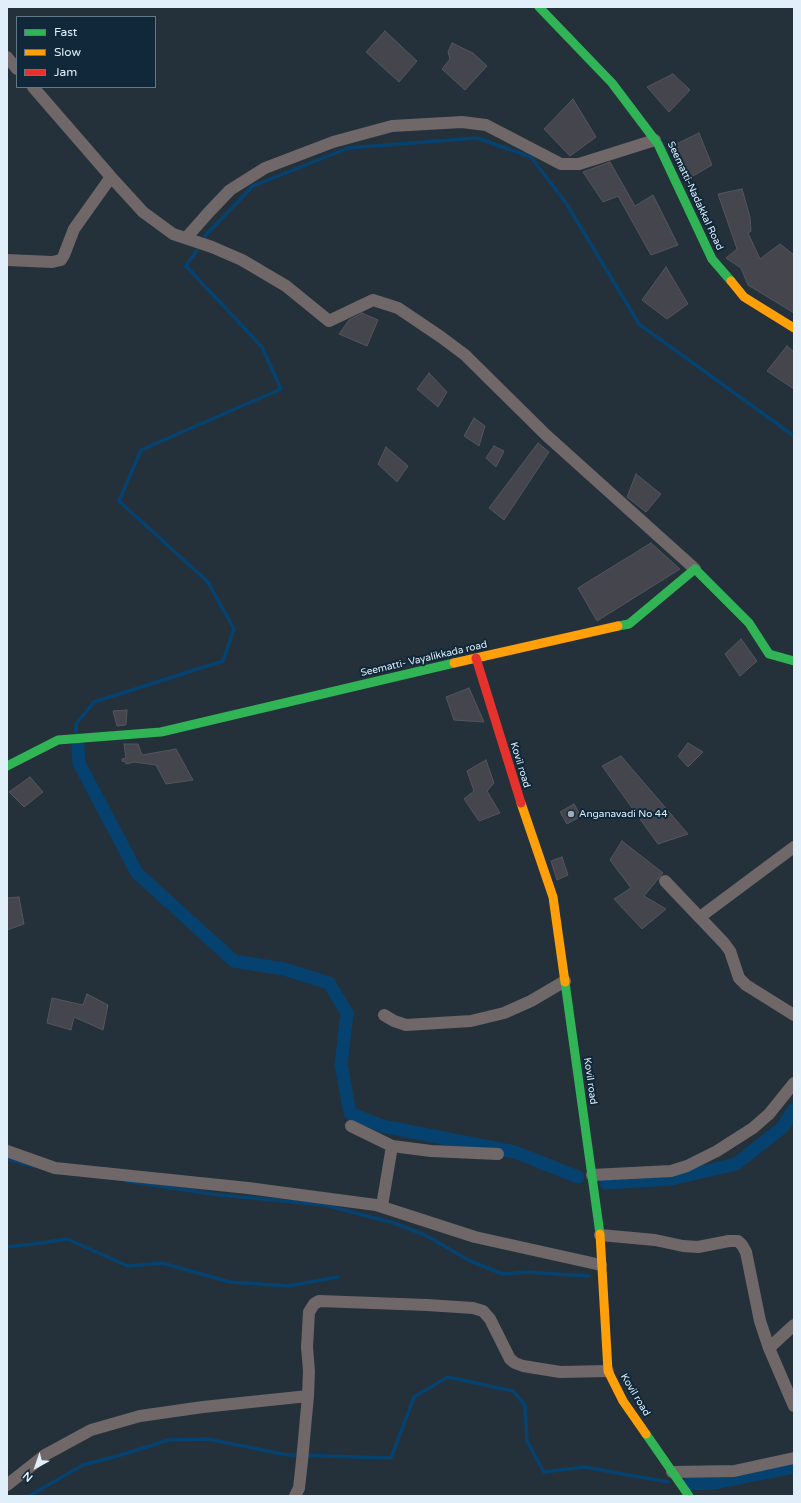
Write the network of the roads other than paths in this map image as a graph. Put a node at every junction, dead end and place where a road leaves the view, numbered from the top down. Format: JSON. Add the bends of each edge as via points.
{"nodes":[{"id":1,"x":539,"y":7,"type":"edge"},
{"id":2,"x":7,"y":57,"type":"edge"},
{"id":3,"x":16,"y":68,"type":"edge"},
{"id":4,"x":34,"y":88,"type":"edge"},
{"id":5,"x":655,"y":140,"type":"junction"},
{"id":6,"x":110,"y":177,"type":"junction"},
{"id":7,"x":186,"y":238,"type":"junction"},
{"id":8,"x":7,"y":260,"type":"edge"},
{"id":9,"x":794,"y":328,"type":"edge"},
{"id":10,"x":695,"y":569,"type":"junction"},
{"id":11,"x":476,"y":658,"type":"junction"},
{"id":12,"x":794,"y":661,"type":"edge"},
{"id":13,"x":7,"y":766,"type":"edge"},
{"id":14,"x":794,"y":847,"type":"edge"},
{"id":15,"x":665,"y":881,"type":"dead end"},
{"id":16,"x":700,"y":917,"type":"junction"},
{"id":17,"x":565,"y":981,"type":"junction"},
{"id":18,"x":384,"y":1015,"type":"dead end"},
{"id":19,"x":794,"y":1015,"type":"edge"},
{"id":20,"x":794,"y":1083,"type":"edge"},
{"id":21,"x":351,"y":1126,"type":"dead end"},
{"id":22,"x":392,"y":1146,"type":"junction"},
{"id":23,"x":7,"y":1151,"type":"edge"},
{"id":24,"x":498,"y":1154,"type":"dead end"},
{"id":25,"x":592,"y":1175,"type":"junction"},
{"id":26,"x":382,"y":1206,"type":"junction"},
{"id":27,"x":600,"y":1235,"type":"junction"},
{"id":28,"x":601,"y":1265,"type":"junction"},
{"id":29,"x":794,"y":1325,"type":"edge"},
{"id":30,"x":769,"y":1348,"type":"junction"},
{"id":31,"x":608,"y":1371,"type":"junction"},
{"id":32,"x":308,"y":1396,"type":"junction"},
{"id":33,"x":794,"y":1406,"type":"edge"},
{"id":34,"x":794,"y":1458,"type":"edge"},
{"id":35,"x":672,"y":1472,"type":"junction"},
{"id":36,"x":7,"y":1485,"type":"edge"},
{"id":37,"x":295,"y":1496,"type":"edge"},
{"id":38,"x":689,"y":1496,"type":"edge"}],
"edges":[{"from":1,"to":5,"type":"street","name":"Seematti-Nadakkal Road","via":[[612,83]]},
{"from":2,"to":3,"type":"street"},
{"from":4,"to":6,"type":"street"},
{"from":5,"to":7,"type":"street","via":[[579,164],[561,164],[486,125],[462,122],[392,126],[334,142],[265,168],[230,190]]},
{"from":5,"to":9,"type":"street","name":"Seematti-Nadakkal Road","via":[[712,259],[744,297]]},
{"from":6,"to":7,"type":"street","via":[[143,212],[174,234]]},
{"from":6,"to":8,"type":"street","via":[[74,229],[61,260]]},
{"from":7,"to":10,"type":"street","via":[[242,260],[286,286],[329,321],[373,300],[398,308],[465,355],[546,435]]},
{"from":10,"to":11,"type":"street","name":"Seematti- Vayalikkada road","via":[[629,624]]},
{"from":10,"to":12,"type":"street","via":[[749,623],[770,654]]},
{"from":11,"to":13,"type":"street","name":"Seematti- Vayalikkada road","via":[[161,732],[58,740]]},
{"from":11,"to":17,"type":"street","name":"Kovil road","via":[[519,798],[553,897]]},
{"from":14,"to":16,"type":"street"},
{"from":15,"to":16,"type":"street"},
{"from":16,"to":19,"type":"street","via":[[727,947],[739,978]]},
{"from":17,"to":18,"type":"street","via":[[504,1013],[471,1022],[406,1025]]},
{"from":17,"to":25,"type":"street","name":"Kovil road"},
{"from":20,"to":25,"type":"street","via":[[754,1128],[687,1166],[671,1172]]},
{"from":21,"to":22,"type":"street"},
{"from":22,"to":24,"type":"street","via":[[431,1151]]},
{"from":22,"to":26,"type":"street"},
{"from":23,"to":26,"type":"street","via":[[55,1168],[248,1188]]},
{"from":25,"to":27,"type":"street","name":"Kovil road"},
{"from":26,"to":28,"type":"street","via":[[475,1237]]},
{"from":27,"to":28,"type":"street","name":"Kovil road"},
{"from":27,"to":30,"type":"street","via":[[698,1247],[738,1241],[746,1252],[760,1321]]},
{"from":28,"to":31,"type":"street","name":"Kovil road"},
{"from":29,"to":30,"type":"street"},
{"from":30,"to":33,"type":"street"},
{"from":31,"to":32,"type":"street","via":[[560,1372],[515,1363],[490,1319],[483,1311],[473,1308],[319,1301],[309,1312]]},
{"from":31,"to":35,"type":"street","name":"Kovil road","via":[[623,1400]]},
{"from":32,"to":36,"type":"street","via":[[140,1416],[91,1430],[45,1455]]},
{"from":32,"to":37,"type":"street","via":[[299,1488]]},
{"from":34,"to":35,"type":"street","via":[[734,1471]]},
{"from":35,"to":38,"type":"street","name":"Kovil road"}]}
